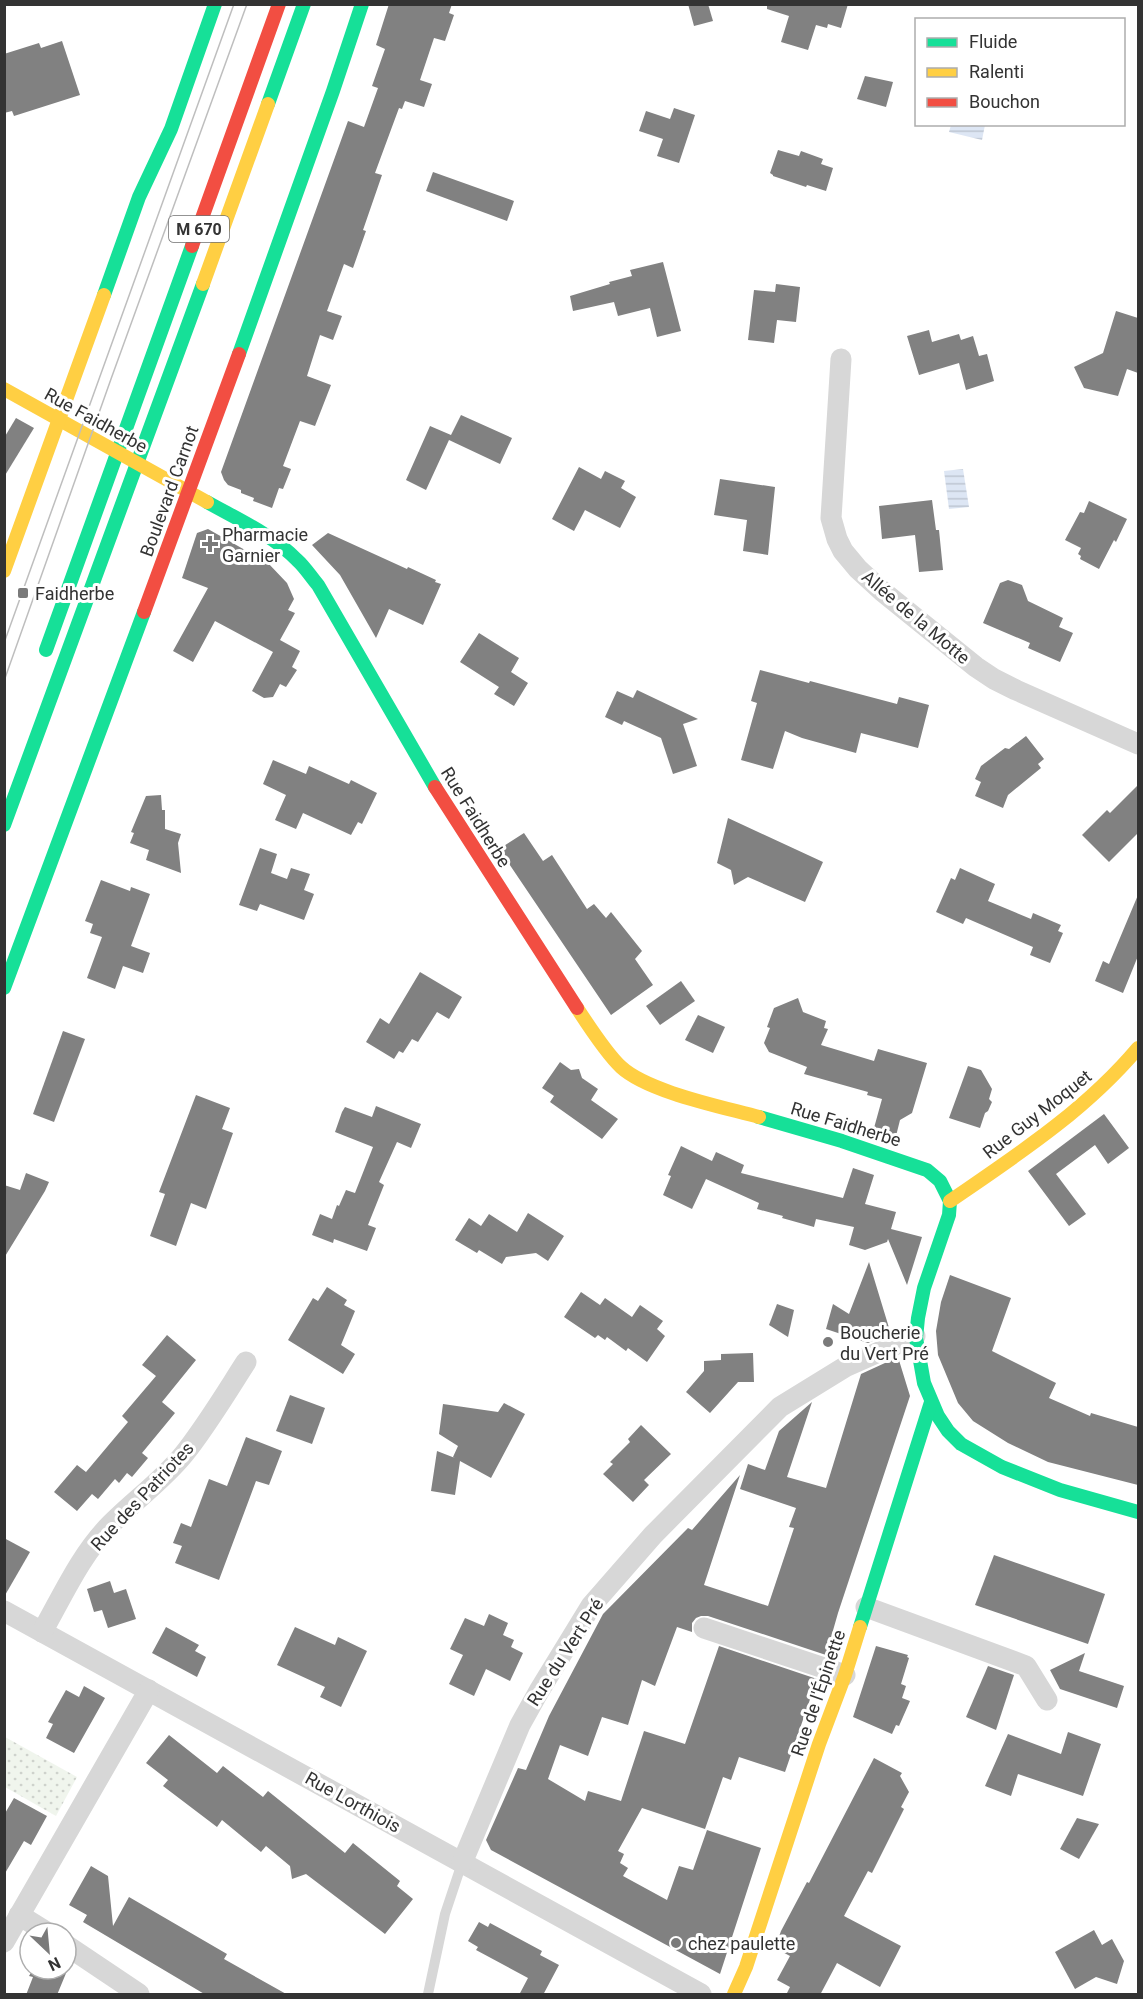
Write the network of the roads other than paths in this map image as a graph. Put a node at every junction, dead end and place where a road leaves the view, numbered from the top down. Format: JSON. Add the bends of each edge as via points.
{"nodes":[{"id":1,"x":215,"y":4,"type":"edge"},
{"id":2,"x":279,"y":4,"type":"edge"},
{"id":3,"x":304,"y":4,"type":"edge"},
{"id":4,"x":362,"y":4,"type":"edge"},
{"id":5,"x":842,"y":359,"type":"dead end"},
{"id":6,"x":4,"y":389,"type":"edge"},
{"id":7,"x":60,"y":419,"type":"junction"},
{"id":8,"x":118,"y":453,"type":"junction"},
{"id":9,"x":138,"y":464,"type":"junction"},
{"id":10,"x":189,"y":492,"type":"junction"},
{"id":11,"x":4,"y":571,"type":"edge"},
{"id":12,"x":41,"y":663,"type":"dead end"},
{"id":13,"x":1138,"y":744,"type":"edge"},
{"id":14,"x":4,"y":825,"type":"edge"},
{"id":15,"x":4,"y":988,"type":"edge"},
{"id":16,"x":1138,"y":1048,"type":"edge"},
{"id":17,"x":950,"y":1202,"type":"junction"},
{"id":18,"x":915,"y":1336,"type":"junction"},
{"id":19,"x":246,"y":1362,"type":"dead end"},
{"id":20,"x":931,"y":1402,"type":"junction"},
{"id":21,"x":1138,"y":1512,"type":"edge"},
{"id":22,"x":866,"y":1607,"type":"junction"},
{"id":23,"x":4,"y":1611,"type":"edge"},
{"id":24,"x":704,"y":1628,"type":"dead end"},
{"id":25,"x":42,"y":1632,"type":"junction"},
{"id":26,"x":844,"y":1675,"type":"junction"},
{"id":27,"x":149,"y":1690,"type":"junction"},
{"id":28,"x":1047,"y":1700,"type":"dead end"},
{"id":29,"x":462,"y":1863,"type":"junction"},
{"id":30,"x":19,"y":1915,"type":"junction"},
{"id":31,"x":29,"y":1921,"type":"edge"},
{"id":32,"x":4,"y":1941,"type":"edge"},
{"id":33,"x":78,"y":1953,"type":"edge"},
{"id":34,"x":139,"y":1995,"type":"edge"},
{"id":35,"x":428,"y":1995,"type":"edge"},
{"id":36,"x":701,"y":1995,"type":"edge"},
{"id":37,"x":734,"y":1995,"type":"edge"}],
"edges":[{"from":1,"to":7,"type":"street","via":[[171,129],[139,197]]},
{"from":2,"to":8,"type":"street","number":"M 670"},
{"from":3,"to":9,"type":"street","number":"M 670"},
{"from":4,"to":10,"type":"street","name":"Boulevard Carnot"},
{"from":5,"to":13,"type":"street","name":"Allée de la Motte","via":[[831,518],[837,539],[850,560],[882,591],[994,679]]},
{"from":6,"to":7,"type":"street","name":"Rue Faidherbe"},
{"from":7,"to":8,"type":"street","name":"Rue Faidherbe"},
{"from":7,"to":11,"type":"street"},
{"from":8,"to":9,"type":"street","name":"Rue Faidherbe"},
{"from":8,"to":12,"type":"street","number":"M 670"},
{"from":9,"to":10,"type":"street","name":"Rue Faidherbe"},
{"from":9,"to":14,"type":"street","number":"M 670"},
{"from":10,"to":15,"type":"street","name":"Boulevard Carnot"},
{"from":10,"to":17,"type":"street","name":"Rue Faidherbe","via":[[276,542],[309,571],[438,792],[586,1022],[621,1066],[660,1089],[911,1163],[939,1181]]},
{"from":16,"to":17,"type":"street","name":"Rue Guy Moquet","via":[[1083,1104]]},
{"from":17,"to":18,"type":"street","via":[[923,1293]]},
{"from":18,"to":20,"type":"street"},
{"from":18,"to":29,"type":"street","name":"Rue du Vert Pré","via":[[845,1367],[780,1407],[653,1535],[591,1606],[524,1717]]},
{"from":19,"to":25,"type":"street","name":"Rue des Patriotes","via":[[183,1454],[99,1537]]},
{"from":20,"to":21,"type":"street","via":[[955,1439],[994,1464],[1029,1480]]},
{"from":20,"to":22,"type":"street","name":"Rue de l'Épinette"},
{"from":22,"to":26,"type":"street","name":"Rue de l'Épinette"},
{"from":22,"to":28,"type":"street","via":[[1026,1666]]},
{"from":23,"to":25,"type":"street","name":"Rue Lorthiois"},
{"from":24,"to":26,"type":"street"},
{"from":25,"to":27,"type":"street","name":"Rue Lorthiois"},
{"from":26,"to":37,"type":"street","name":"Rue de l'Épinette"},
{"from":27,"to":29,"type":"street","name":"Rue Lorthiois"},
{"from":27,"to":30,"type":"street"},
{"from":29,"to":35,"type":"lane","name":"Rue du Vert Pré","via":[[445,1914]]},
{"from":29,"to":36,"type":"street","name":"Rue Lorthiois"},
{"from":30,"to":31,"type":"street"},
{"from":30,"to":32,"type":"street"},
{"from":33,"to":34,"type":"street"}]}
